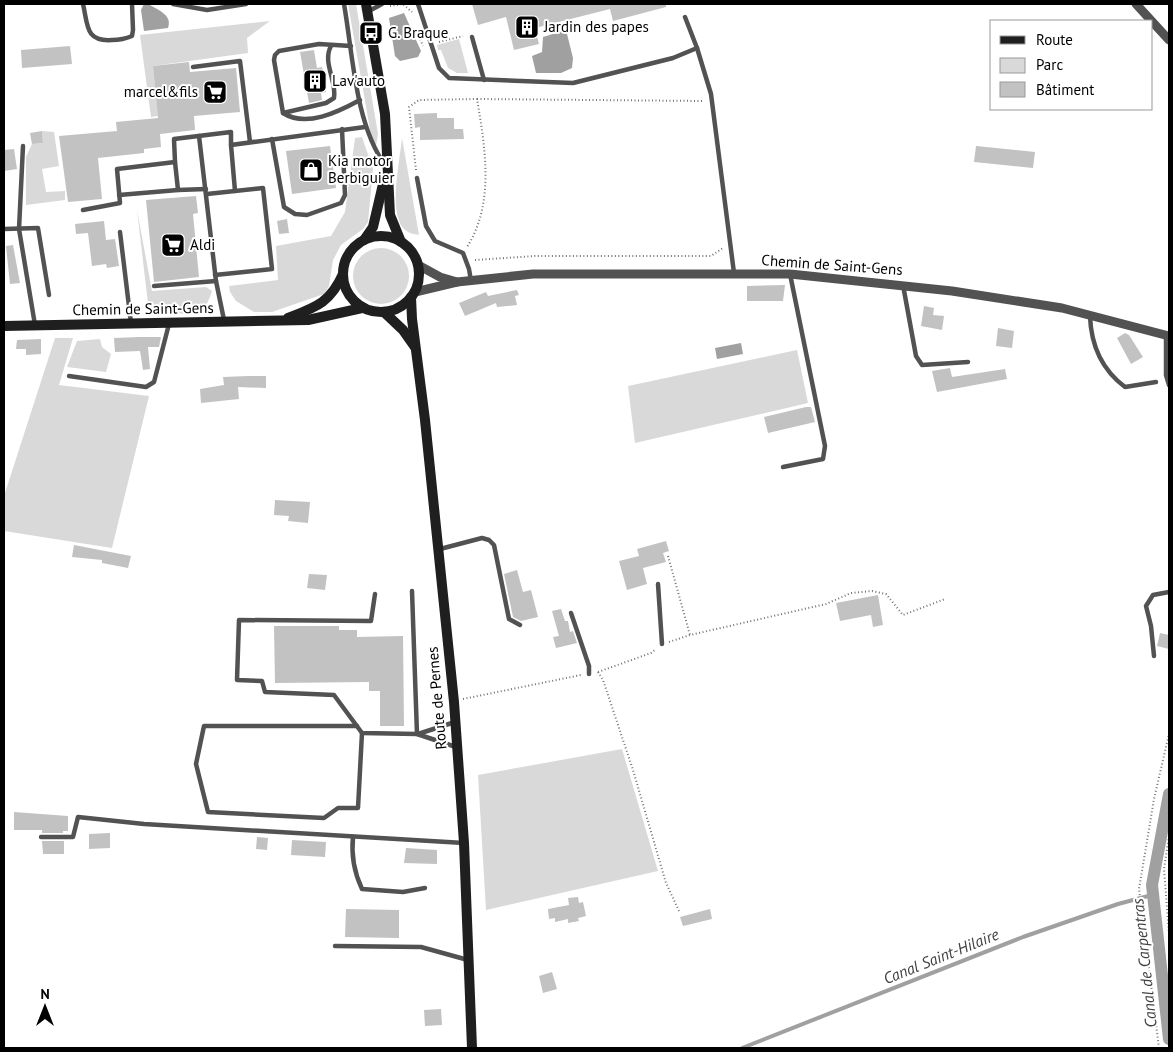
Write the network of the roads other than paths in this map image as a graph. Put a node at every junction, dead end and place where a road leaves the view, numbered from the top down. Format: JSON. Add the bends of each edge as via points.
{"nodes":[{"id":1,"x":83,"y":4,"type":"edge"},
{"id":2,"x":132,"y":4,"type":"edge"},
{"id":3,"x":173,"y":4,"type":"edge"},
{"id":4,"x":246,"y":4,"type":"edge"},
{"id":5,"x":344,"y":4,"type":"edge"},
{"id":6,"x":418,"y":4,"type":"edge"},
{"id":7,"x":1136,"y":4,"type":"edge"},
{"id":8,"x":379,"y":5,"type":"edge"},
{"id":9,"x":367,"y":8,"type":"edge"},
{"id":10,"x":685,"y":17,"type":"dead end"},
{"id":11,"x":1151,"y":20,"type":"edge"},
{"id":12,"x":1153,"y":23,"type":"edge"},
{"id":13,"x":472,"y":37,"type":"road end"},
{"id":14,"x":1169,"y":40,"type":"edge"},
{"id":15,"x":331,"y":46,"type":"junction"},
{"id":16,"x":351,"y":46,"type":"junction"},
{"id":17,"x":697,"y":48,"type":"junction"},
{"id":18,"x":194,"y":67,"type":"dead end"},
{"id":19,"x":484,"y":80,"type":"junction"},
{"id":20,"x":360,"y":100,"type":"junction"},
{"id":21,"x":283,"y":113,"type":"junction"},
{"id":22,"x":365,"y":127,"type":"junction"},
{"id":23,"x":342,"y":129,"type":"junction"},
{"id":24,"x":199,"y":136,"type":"junction"},
{"id":25,"x":272,"y":140,"type":"junction"},
{"id":26,"x":250,"y":142,"type":"junction"},
{"id":27,"x":231,"y":145,"type":"junction"},
{"id":28,"x":23,"y":146,"type":"dead end"},
{"id":29,"x":176,"y":162,"type":"junction"},
{"id":30,"x":386,"y":166,"type":"junction"},
{"id":31,"x":417,"y":178,"type":"road end"},
{"id":32,"x":178,"y":190,"type":"junction"},
{"id":33,"x":235,"y":191,"type":"junction"},
{"id":34,"x":206,"y":192,"type":"junction"},
{"id":35,"x":119,"y":195,"type":"junction"},
{"id":36,"x":83,"y":210,"type":"dead end"},
{"id":37,"x":4,"y":229,"type":"edge"},
{"id":38,"x":19,"y":229,"type":"junction"},
{"id":39,"x":120,"y":232,"type":"dead end"},
{"id":40,"x":364,"y":240,"type":"junction"},
{"id":41,"x":401,"y":242,"type":"junction"},
{"id":42,"x":418,"y":265,"type":"junction"},
{"id":43,"x":343,"y":274,"type":"junction"},
{"id":44,"x":734,"y":274,"type":"junction"},
{"id":45,"x":790,"y":274,"type":"junction"},
{"id":46,"x":216,"y":275,"type":"junction"},
{"id":47,"x":216,"y":281,"type":"junction"},
{"id":48,"x":471,"y":281,"type":"junction"},
{"id":49,"x":457,"y":282,"type":"junction"},
{"id":50,"x":154,"y":286,"type":"dead end"},
{"id":51,"x":903,"y":286,"type":"junction"},
{"id":52,"x":49,"y":295,"type":"dead end"},
{"id":53,"x":413,"y":295,"type":"junction"},
{"id":54,"x":362,"y":308,"type":"junction"},
{"id":55,"x":384,"y":312,"type":"junction"},
{"id":56,"x":1090,"y":315,"type":"junction"},
{"id":57,"x":283,"y":320,"type":"junction"},
{"id":58,"x":224,"y":322,"type":"junction"},
{"id":59,"x":169,"y":324,"type":"junction"},
{"id":60,"x":131,"y":325,"type":"junction"},
{"id":61,"x":4,"y":326,"type":"edge"},
{"id":62,"x":35,"y":327,"type":"junction"},
{"id":63,"x":1168,"y":336,"type":"edge"},
{"id":64,"x":415,"y":347,"type":"junction"},
{"id":65,"x":968,"y":362,"type":"dead end"},
{"id":66,"x":69,"y":376,"type":"dead end"},
{"id":67,"x":1156,"y":382,"type":"dead end"},
{"id":68,"x":1169,"y":385,"type":"edge"},
{"id":69,"x":783,"y":467,"type":"dead end"},
{"id":70,"x":438,"y":549,"type":"junction"},
{"id":71,"x":658,"y":584,"type":"dead end"},
{"id":72,"x":412,"y":591,"type":"dead end"},
{"id":73,"x":1169,"y":592,"type":"edge"},
{"id":74,"x":375,"y":594,"type":"dead end"},
{"id":75,"x":571,"y":613,"type":"dead end"},
{"id":76,"x":520,"y":625,"type":"dead end"},
{"id":77,"x":662,"y":644,"type":"road end"},
{"id":78,"x":1154,"y":656,"type":"dead end"},
{"id":79,"x":589,"y":674,"type":"road end"},
{"id":80,"x":455,"y":722,"type":"junction"},
{"id":81,"x":357,"y":726,"type":"junction"},
{"id":82,"x":362,"y":733,"type":"junction"},
{"id":83,"x":417,"y":734,"type":"junction"},
{"id":84,"x":456,"y":747,"type":"junction"},
{"id":85,"x":41,"y":837,"type":"dead end"},
{"id":86,"x":353,"y":837,"type":"junction"},
{"id":87,"x":464,"y":843,"type":"junction"},
{"id":88,"x":425,"y":888,"type":"dead end"},
{"id":89,"x":335,"y":946,"type":"dead end"},
{"id":90,"x":468,"y":960,"type":"junction"},
{"id":91,"x":472,"y":1048,"type":"edge"}],
"edges":[{"from":1,"to":2,"type":"lane","via":[[89,30],[100,41],[132,36]]},
{"from":3,"to":4,"type":"lane","via":[[206,10]]},
{"from":5,"to":16,"type":"lane"},
{"from":6,"to":19,"type":"lane","via":[[439,68],[449,78]]},
{"from":7,"to":11,"type":"street"},
{"from":8,"to":9,"type":"lane"},
{"from":9,"to":30,"type":"main road","via":[[385,114]]},
{"from":10,"to":17,"type":"lane"},
{"from":12,"to":14,"type":"street"},
{"from":13,"to":19,"type":"lane"},
{"from":15,"to":16,"type":"lane"},
{"from":15,"to":21,"type":"lane","via":[[327,56],[334,98],[326,103]]},
{"from":15,"to":21,"type":"lane","via":[[299,45],[275,55]]},
{"from":16,"to":20,"type":"lane"},
{"from":17,"to":19,"type":"lane","via":[[672,58],[574,83]]},
{"from":17,"to":44,"type":"lane","via":[[711,94]]},
{"from":18,"to":26,"type":"lane","via":[[240,62]]},
{"from":20,"to":21,"type":"lane","via":[[319,117],[299,120]]},
{"from":20,"to":22,"type":"lane"},
{"from":22,"to":23,"type":"lane"},
{"from":22,"to":30,"type":"lane","via":[[374,149]]},
{"from":23,"to":25,"type":"lane"},
{"from":23,"to":25,"type":"lane","via":[[345,195],[338,206],[307,214],[295,214],[284,207]]},
{"from":24,"to":27,"type":"lane","via":[[231,132]]},
{"from":24,"to":29,"type":"lane","via":[[174,140]]},
{"from":24,"to":34,"type":"lane"},
{"from":25,"to":26,"type":"lane"},
{"from":26,"to":27,"type":"lane"},
{"from":27,"to":33,"type":"lane"},
{"from":28,"to":38,"type":"lane"},
{"from":29,"to":32,"type":"lane"},
{"from":29,"to":35,"type":"lane","via":[[117,169]]},
{"from":30,"to":40,"type":"main road","via":[[373,227]]},
{"from":30,"to":41,"type":"main road","via":[[390,215]]},
{"from":31,"to":48,"type":"lane","via":[[426,226],[435,242],[463,253]]},
{"from":32,"to":34,"type":"lane"},
{"from":32,"to":35,"type":"lane"},
{"from":33,"to":34,"type":"lane"},
{"from":33,"to":46,"type":"lane","via":[[263,188],[272,269]]},
{"from":34,"to":46,"type":"lane"},
{"from":35,"to":36,"type":"lane","via":[[120,203]]},
{"from":37,"to":38,"type":"lane"},
{"from":38,"to":52,"type":"lane","via":[[38,228]]},
{"from":38,"to":62,"type":"lane"},
{"from":39,"to":60,"type":"lane"},
{"from":40,"to":41,"type":"main road","via":[[379,236]]},
{"from":40,"to":43,"type":"main road","via":[[349,254]]},
{"from":41,"to":42,"type":"main road"},
{"from":42,"to":49,"type":"street","name":"Chemin de Saint-Gens"},
{"from":42,"to":53,"type":"main road","via":[[419,279]]},
{"from":43,"to":54,"type":"main road","via":[[346,290]]},
{"from":43,"to":57,"type":"main road","name":"Chemin de Saint-Gens","via":[[324,302]]},
{"from":44,"to":45,"type":"street","name":"Chemin de Saint-Gens"},
{"from":44,"to":48,"type":"street","name":"Chemin de Saint-Gens","via":[[571,272]]},
{"from":45,"to":51,"type":"street","name":"Chemin de Saint-Gens"},
{"from":45,"to":69,"type":"lane","via":[[825,446],[822,459]]},
{"from":46,"to":47,"type":"lane"},
{"from":47,"to":50,"type":"lane"},
{"from":47,"to":58,"type":"lane"},
{"from":48,"to":49,"type":"street","name":"Chemin de Saint-Gens"},
{"from":49,"to":53,"type":"street","name":"Chemin de Saint-Gens"},
{"from":51,"to":56,"type":"street","name":"Chemin de Saint-Gens","via":[[1053,306]]},
{"from":51,"to":65,"type":"lane","via":[[916,356],[922,365]]},
{"from":53,"to":55,"type":"main road","via":[[399,308]]},
{"from":53,"to":64,"type":"main road","name":"Route de Pernes"},
{"from":54,"to":55,"type":"main road"},
{"from":54,"to":57,"type":"main road","name":"Chemin de Saint-Gens","via":[[324,318]]},
{"from":55,"to":64,"type":"main road"},
{"from":56,"to":63,"type":"street","name":"Chemin de Saint-Gens"},
{"from":56,"to":67,"type":"lane","via":[[1096,351],[1118,382],[1125,388]]},
{"from":57,"to":58,"type":"main road","name":"Chemin de Saint-Gens"},
{"from":58,"to":59,"type":"main road","name":"Chemin de Saint-Gens"},
{"from":59,"to":60,"type":"main road","name":"Chemin de Saint-Gens"},
{"from":59,"to":66,"type":"lane","via":[[154,382],[146,387]]},
{"from":60,"to":62,"type":"main road","name":"Chemin de Saint-Gens"},
{"from":61,"to":62,"type":"main road","name":"Chemin de Saint-Gens"},
{"from":63,"to":68,"type":"lane","via":[[1166,375]]},
{"from":64,"to":70,"type":"main road","name":"Route de Pernes"},
{"from":70,"to":76,"type":"lane","via":[[482,538],[489,540],[494,545],[509,619]]},
{"from":70,"to":80,"type":"main road","name":"Route de Pernes"},
{"from":71,"to":77,"type":"lane"},
{"from":72,"to":83,"type":"lane"},
{"from":73,"to":78,"type":"lane","via":[[1153,595],[1146,606]]},
{"from":74,"to":81,"type":"lane","via":[[371,620],[239,620],[237,680],[262,681],[265,692],[334,695]]},
{"from":75,"to":79,"type":"lane"},
{"from":80,"to":83,"type":"lane"},
{"from":80,"to":84,"type":"main road","name":"Route de Pernes"},
{"from":81,"to":82,"type":"lane"},
{"from":81,"to":82,"type":"lane","via":[[204,726],[196,764],[208,812],[324,818],[338,808],[358,808]]},
{"from":82,"to":83,"type":"lane"},
{"from":83,"to":84,"type":"lane"},
{"from":84,"to":87,"type":"main road","name":"Route de Pernes"},
{"from":85,"to":86,"type":"lane","via":[[73,837],[78,817]]},
{"from":86,"to":87,"type":"lane"},
{"from":86,"to":88,"type":"lane","via":[[352,852],[362,889],[403,892]]},
{"from":87,"to":90,"type":"main road","name":"Route de Pernes"},
{"from":89,"to":90,"type":"lane","via":[[421,947]]},
{"from":90,"to":91,"type":"main road","name":"Route de Pernes"}]}
